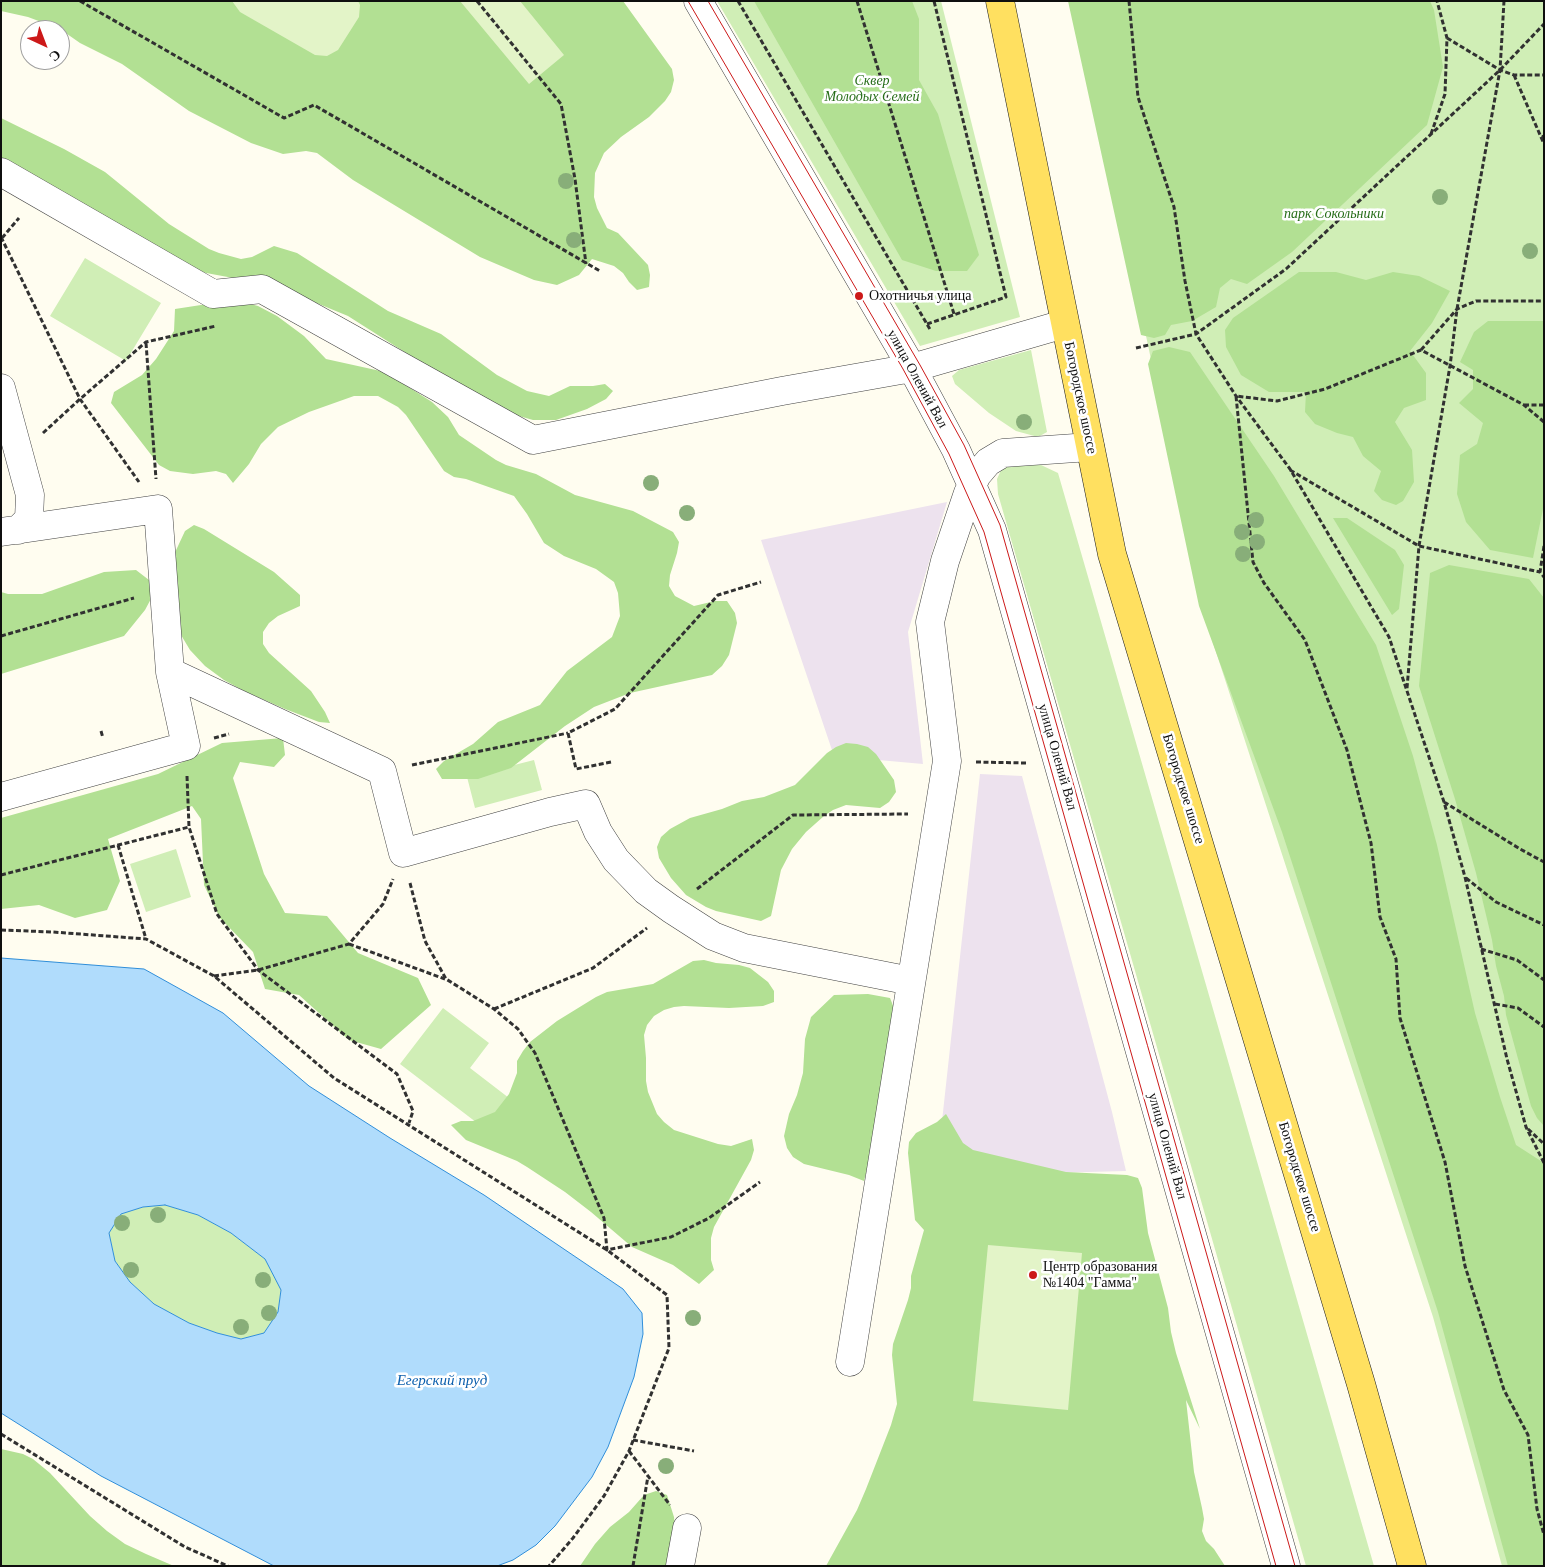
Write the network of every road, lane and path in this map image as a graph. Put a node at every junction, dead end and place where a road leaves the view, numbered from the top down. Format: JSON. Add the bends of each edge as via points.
{"nodes":[{"id":1,"x":80,"y":1,"type":"edge"},
{"id":2,"x":476,"y":1,"type":"edge"},
{"id":3,"x":698,"y":1,"type":"edge"},
{"id":4,"x":738,"y":1,"type":"edge"},
{"id":5,"x":857,"y":1,"type":"edge"},
{"id":6,"x":934,"y":1,"type":"edge"},
{"id":7,"x":1000,"y":1,"type":"edge"},
{"id":8,"x":1129,"y":1,"type":"edge"},
{"id":9,"x":1437,"y":1,"type":"edge"},
{"id":10,"x":1504,"y":1,"type":"edge"},
{"id":11,"x":1544,"y":24,"type":"edge"},
{"id":12,"x":1447,"y":38,"type":"junction"},
{"id":13,"x":1500,"y":70,"type":"junction"},
{"id":14,"x":1514,"y":75,"type":"junction"},
{"id":15,"x":1544,"y":75,"type":"edge"},
{"id":16,"x":1544,"y":133,"type":"edge"},
{"id":17,"x":1430,"y":136,"type":"junction"},
{"id":18,"x":1543,"y":142,"type":"edge"},
{"id":19,"x":1,"y":172,"type":"edge"},
{"id":20,"x":1,"y":237,"type":"edge"},
{"id":21,"x":586,"y":264,"type":"junction"},
{"id":22,"x":600,"y":271,"type":"dead end"},
{"id":23,"x":1544,"y":300,"type":"edge"},
{"id":24,"x":1457,"y":308,"type":"junction"},
{"id":25,"x":954,"y":314,"type":"junction"},
{"id":26,"x":927,"y":324,"type":"junction"},
{"id":27,"x":1064,"y":324,"type":"junction"},
{"id":28,"x":221,"y":325,"type":"dead end"},
{"id":29,"x":1196,"y":334,"type":"junction"},
{"id":30,"x":146,"y":342,"type":"junction"},
{"id":31,"x":1136,"y":348,"type":"dead end"},
{"id":32,"x":1421,"y":350,"type":"junction"},
{"id":33,"x":946,"y":358,"type":"junction"},
{"id":34,"x":1450,"y":366,"type":"junction"},
{"id":35,"x":912,"y":368,"type":"junction"},
{"id":36,"x":1,"y":388,"type":"edge"},
{"id":37,"x":1236,"y":396,"type":"junction"},
{"id":38,"x":80,"y":399,"type":"junction"},
{"id":39,"x":1524,"y":405,"type":"junction"},
{"id":40,"x":1544,"y":405,"type":"edge"},
{"id":41,"x":1544,"y":422,"type":"edge"},
{"id":42,"x":1090,"y":446,"type":"junction"},
{"id":43,"x":20,"y":456,"type":"junction"},
{"id":44,"x":1290,"y":469,"type":"junction"},
{"id":45,"x":972,"y":484,"type":"junction"},
{"id":46,"x":158,"y":509,"type":"junction"},
{"id":47,"x":10,"y":531,"type":"edge"},
{"id":48,"x":1419,"y":546,"type":"junction"},
{"id":49,"x":1544,"y":546,"type":"edge"},
{"id":50,"x":1540,"y":572,"type":"junction"},
{"id":51,"x":1544,"y":577,"type":"edge"},
{"id":52,"x":761,"y":582,"type":"dead end"},
{"id":53,"x":164,"y":590,"type":"junction"},
{"id":54,"x":1,"y":636,"type":"edge"},
{"id":55,"x":170,"y":672,"type":"junction"},
{"id":56,"x":1407,"y":690,"type":"junction"},
{"id":57,"x":568,"y":733,"type":"junction"},
{"id":58,"x":230,"y":734,"type":"dead end"},
{"id":59,"x":186,"y":746,"type":"junction"},
{"id":60,"x":947,"y":761,"type":"junction"},
{"id":61,"x":611,"y":762,"type":"dead end"},
{"id":62,"x":1033,"y":763,"type":"dead end"},
{"id":63,"x":382,"y":771,"type":"junction"},
{"id":64,"x":1,"y":797,"type":"edge"},
{"id":65,"x":1444,"y":802,"type":"junction"},
{"id":66,"x":938,"y":814,"type":"junction"},
{"id":67,"x":190,"y":827,"type":"junction"},
{"id":68,"x":118,"y":845,"type":"junction"},
{"id":69,"x":403,"y":853,"type":"junction"},
{"id":70,"x":1544,"y":862,"type":"edge"},
{"id":71,"x":1,"y":875,"type":"edge"},
{"id":72,"x":1465,"y":877,"type":"junction"},
{"id":73,"x":671,"y":909,"type":"junction"},
{"id":74,"x":1544,"y":925,"type":"edge"},
{"id":75,"x":1,"y":930,"type":"edge"},
{"id":76,"x":146,"y":939,"type":"junction"},
{"id":77,"x":349,"y":944,"type":"junction"},
{"id":78,"x":1481,"y":949,"type":"junction"},
{"id":79,"x":258,"y":970,"type":"junction"},
{"id":80,"x":214,"y":976,"type":"junction"},
{"id":81,"x":446,"y":979,"type":"junction"},
{"id":82,"x":1544,"y":980,"type":"edge"},
{"id":83,"x":911,"y":981,"type":"junction"},
{"id":84,"x":1495,"y":1004,"type":"junction"},
{"id":85,"x":494,"y":1009,"type":"junction"},
{"id":86,"x":1544,"y":1027,"type":"edge"},
{"id":87,"x":409,"y":1123,"type":"junction"},
{"id":88,"x":1526,"y":1126,"type":"junction"},
{"id":89,"x":1544,"y":1144,"type":"edge"},
{"id":90,"x":1544,"y":1163,"type":"edge"},
{"id":91,"x":760,"y":1182,"type":"dead end"},
{"id":92,"x":607,"y":1250,"type":"junction"},
{"id":93,"x":850,"y":1362,"type":"dead end"},
{"id":94,"x":1,"y":1434,"type":"edge"},
{"id":95,"x":633,"y":1440,"type":"junction"},
{"id":96,"x":629,"y":1450,"type":"junction"},
{"id":97,"x":694,"y":1451,"type":"dead end"},
{"id":98,"x":648,"y":1476,"type":"junction"},
{"id":99,"x":687,"y":1528,"type":"joint"},
{"id":100,"x":1544,"y":1535,"type":"edge"},
{"id":101,"x":228,"y":1566,"type":"edge"},
{"id":102,"x":549,"y":1566,"type":"edge"},
{"id":103,"x":633,"y":1566,"type":"edge"},
{"id":104,"x":680,"y":1566,"type":"edge"},
{"id":105,"x":1286,"y":1566,"type":"edge"},
{"id":106,"x":1412,"y":1566,"type":"edge"}],
"edges":[{"from":1,"to":21,"type":"path","via":[[284,118],[314,105]]},
{"from":2,"to":21,"type":"path","via":[[561,104],[576,179]]},
{"from":3,"to":35,"type":"street","name":"улица Олений Вал"},
{"from":4,"to":26,"type":"path"},
{"from":5,"to":25,"type":"path"},
{"from":6,"to":25,"type":"path","via":[[1006,296]]},
{"from":7,"to":27,"type":"main road","name":"Богородское шоссе"},
{"from":8,"to":29,"type":"path","via":[[1138,97],[1174,207]]},
{"from":9,"to":12,"type":"path"},
{"from":10,"to":13,"type":"path"},
{"from":11,"to":13,"type":"path"},
{"from":12,"to":13,"type":"path"},
{"from":12,"to":17,"type":"path","via":[[1445,94]]},
{"from":13,"to":14,"type":"path"},
{"from":13,"to":17,"type":"path"},
{"from":13,"to":24,"type":"path"},
{"from":14,"to":15,"type":"path"},
{"from":14,"to":18,"type":"path"},
{"from":16,"to":18,"type":"path"},
{"from":17,"to":29,"type":"path","via":[[1286,269]]},
{"from":19,"to":35,"type":"street","via":[[213,294],[262,288],[533,440]]},
{"from":20,"to":38,"type":"path"},
{"from":21,"to":22,"type":"path"},
{"from":23,"to":24,"type":"path","via":[[1476,301]]},
{"from":24,"to":32,"type":"path"},
{"from":24,"to":34,"type":"path"},
{"from":25,"to":26,"type":"path"},
{"from":26,"to":33,"type":"path"},
{"from":27,"to":33,"type":"street"},
{"from":27,"to":42,"type":"main road","name":"Богородское шоссе"},
{"from":28,"to":30,"type":"path"},
{"from":29,"to":31,"type":"path"},
{"from":29,"to":37,"type":"path"},
{"from":30,"to":38,"type":"path"},
{"from":30,"to":46,"type":"path"},
{"from":32,"to":34,"type":"path"},
{"from":32,"to":37,"type":"path","via":[[1325,389],[1277,401]]},
{"from":33,"to":35,"type":"street"},
{"from":34,"to":39,"type":"path"},
{"from":34,"to":48,"type":"path"},
{"from":35,"to":45,"type":"street","name":"улица Олений Вал"},
{"from":36,"to":43,"type":"street"},
{"from":37,"to":44,"type":"path"},
{"from":37,"to":100,"type":"path","via":[[1253,562],[1305,640],[1347,750],[1370,843],[1380,917],[1396,959],[1400,1018],[1445,1162],[1465,1266],[1504,1390],[1528,1435],[1537,1509]]},
{"from":38,"to":43,"type":"path"},
{"from":38,"to":46,"type":"path"},
{"from":39,"to":40,"type":"path"},
{"from":39,"to":41,"type":"path"},
{"from":42,"to":45,"type":"street","via":[[1003,453],[988,462]]},
{"from":42,"to":106,"type":"main road","name":"Богородское шоссе","via":[[1112,554],[1361,1384]]},
{"from":43,"to":47,"type":"street","via":[[30,495],[29,519]]},
{"from":44,"to":48,"type":"path"},
{"from":44,"to":56,"type":"path","via":[[1389,637]]},
{"from":45,"to":60,"type":"street","via":[[945,561],[930,622]]},
{"from":45,"to":105,"type":"street","name":"улица Олений Вал","via":[[992,530]]},
{"from":46,"to":47,"type":"street"},
{"from":46,"to":53,"type":"street"},
{"from":48,"to":50,"type":"path"},
{"from":48,"to":56,"type":"path"},
{"from":49,"to":50,"type":"path"},
{"from":50,"to":51,"type":"path"},
{"from":52,"to":57,"type":"path","via":[[718,595],[615,709]]},
{"from":53,"to":54,"type":"path"},
{"from":53,"to":55,"type":"street"},
{"from":55,"to":59,"type":"street"},
{"from":55,"to":63,"type":"street"},
{"from":56,"to":65,"type":"path"},
{"from":57,"to":61,"type":"path","via":[[576,769]]},
{"from":57,"to":63,"type":"path"},
{"from":58,"to":59,"type":"path"},
{"from":59,"to":64,"type":"street"},
{"from":59,"to":67,"type":"path"},
{"from":60,"to":62,"type":"path"},
{"from":60,"to":66,"type":"street"},
{"from":63,"to":69,"type":"street"},
{"from":65,"to":70,"type":"path"},
{"from":65,"to":72,"type":"path"},
{"from":66,"to":73,"type":"path","via":[[793,815]]},
{"from":66,"to":83,"type":"street"},
{"from":67,"to":68,"type":"path"},
{"from":67,"to":79,"type":"path","via":[[217,914]]},
{"from":68,"to":71,"type":"path"},
{"from":68,"to":76,"type":"path"},
{"from":69,"to":73,"type":"street","via":[[586,804],[598,832],[616,860],[646,892]]},
{"from":69,"to":77,"type":"path","via":[[383,904]]},
{"from":69,"to":81,"type":"path","via":[[425,941]]},
{"from":72,"to":74,"type":"path","via":[[1496,902]]},
{"from":72,"to":78,"type":"path"},
{"from":73,"to":83,"type":"street","via":[[713,936],[744,948]]},
{"from":73,"to":85,"type":"path","via":[[593,968]]},
{"from":75,"to":76,"type":"path"},
{"from":76,"to":80,"type":"path"},
{"from":77,"to":79,"type":"path"},
{"from":77,"to":81,"type":"path"},
{"from":78,"to":82,"type":"path","via":[[1517,960]]},
{"from":78,"to":84,"type":"path"},
{"from":79,"to":80,"type":"path"},
{"from":79,"to":87,"type":"path","via":[[397,1074],[413,1111]]},
{"from":80,"to":87,"type":"path","via":[[334,1078]]},
{"from":81,"to":85,"type":"path"},
{"from":83,"to":93,"type":"street"},
{"from":84,"to":86,"type":"path","via":[[1518,1008]]},
{"from":84,"to":88,"type":"path"},
{"from":85,"to":92,"type":"path","via":[[518,1029],[535,1053],[604,1218]]},
{"from":87,"to":92,"type":"path"},
{"from":88,"to":89,"type":"path"},
{"from":88,"to":90,"type":"path"},
{"from":91,"to":92,"type":"path","via":[[709,1218],[670,1238]]},
{"from":92,"to":95,"type":"path","via":[[667,1295],[669,1348]]},
{"from":94,"to":101,"type":"path","via":[[185,1547]]},
{"from":95,"to":96,"type":"path"},
{"from":95,"to":97,"type":"path"},
{"from":96,"to":98,"type":"path"},
{"from":96,"to":102,"type":"path","via":[[604,1496]]},
{"from":98,"to":99,"type":"path"},
{"from":98,"to":103,"type":"path"},
{"from":99,"to":104,"type":"street"}]}
